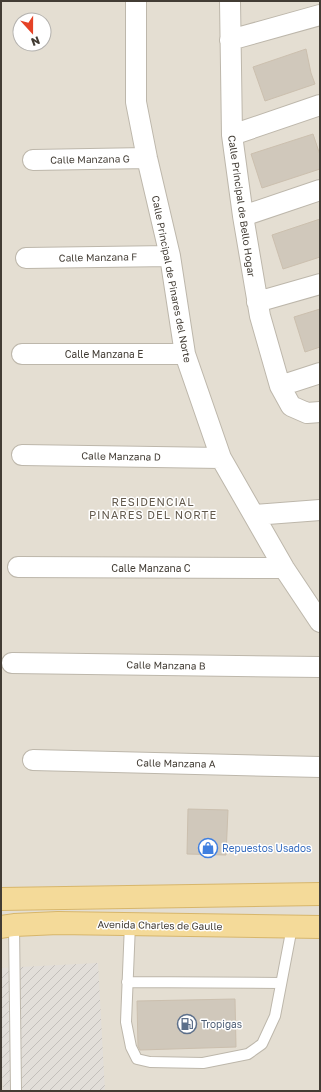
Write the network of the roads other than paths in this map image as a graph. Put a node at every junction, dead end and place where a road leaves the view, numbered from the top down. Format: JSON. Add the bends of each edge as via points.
{"nodes":[{"id":1,"x":136,"y":1,"type":"edge"},
{"id":2,"x":230,"y":1,"type":"edge"},
{"id":3,"x":320,"y":15,"type":"edge"},
{"id":4,"x":230,"y":40,"type":"junction"},
{"id":5,"x":320,"y":105,"type":"edge"},
{"id":6,"x":232,"y":135,"type":"junction"},
{"id":7,"x":147,"y":158,"type":"junction"},
{"id":8,"x":32,"y":160,"type":"dead end"},
{"id":9,"x":320,"y":190,"type":"edge"},
{"id":10,"x":243,"y":216,"type":"junction"},
{"id":11,"x":170,"y":256,"type":"junction"},
{"id":12,"x":26,"y":258,"type":"dead end"},
{"id":13,"x":320,"y":284,"type":"edge"},
{"id":14,"x":257,"y":302,"type":"junction"},
{"id":15,"x":22,"y":354,"type":"dead end"},
{"id":16,"x":185,"y":354,"type":"junction"},
{"id":17,"x":320,"y":373,"type":"edge"},
{"id":18,"x":280,"y":386,"type":"junction"},
{"id":19,"x":320,"y":412,"type":"edge"},
{"id":20,"x":22,"y":455,"type":"dead end"},
{"id":21,"x":221,"y":458,"type":"junction"},
{"id":22,"x":320,"y":510,"type":"edge"},
{"id":23,"x":254,"y":515,"type":"junction"},
{"id":24,"x":18,"y":567,"type":"dead end"},
{"id":25,"x":284,"y":568,"type":"junction"},
{"id":26,"x":320,"y":621,"type":"edge"},
{"id":27,"x":12,"y":664,"type":"dead end"},
{"id":28,"x":320,"y":667,"type":"edge"},
{"id":29,"x":33,"y":760,"type":"dead end"},
{"id":30,"x":320,"y":767,"type":"edge"},
{"id":31,"x":320,"y":894,"type":"edge"},
{"id":32,"x":1,"y":899,"type":"edge"},
{"id":33,"x":130,"y":924,"type":"junction"},
{"id":34,"x":8,"y":926,"type":"edge"},
{"id":35,"x":292,"y":927,"type":"junction"},
{"id":36,"x":320,"y":927,"type":"edge"},
{"id":37,"x":128,"y":982,"type":"junction"},
{"id":38,"x":281,"y":983,"type":"junction"},
{"id":39,"x":16,"y":1091,"type":"edge"}],
"edges":[{"from":1,"to":7,"type":"street","name":"Calle Principal de Pinares del Norte","via":[[136,102]]},
{"from":2,"to":4,"type":"street","name":"Calle Principal de Bello Hogar"},
{"from":3,"to":4,"type":"street"},
{"from":4,"to":6,"type":"street","name":"Calle Principal de Bello Hogar"},
{"from":5,"to":6,"type":"street"},
{"from":6,"to":10,"type":"street","name":"Calle Principal de Bello Hogar"},
{"from":7,"to":8,"type":"street","name":"Calle Manzana G"},
{"from":7,"to":11,"type":"street","name":"Calle Principal de Pinares del Norte"},
{"from":9,"to":10,"type":"street"},
{"from":10,"to":14,"type":"street","name":"Calle Principal de Bello Hogar"},
{"from":11,"to":12,"type":"street","name":"Calle Manzana F"},
{"from":11,"to":16,"type":"street","name":"Calle Principal de Pinares del Norte"},
{"from":13,"to":14,"type":"street"},
{"from":14,"to":18,"type":"street","name":"Calle Principal de Bello Hogar"},
{"from":15,"to":16,"type":"street","name":"Calle Manzana E"},
{"from":16,"to":21,"type":"street","name":"Calle Principal de Pinares del Norte"},
{"from":17,"to":18,"type":"street"},
{"from":18,"to":19,"type":"street","name":"Calle Principal de Bello Hogar","via":[[291,406],[307,413]]},
{"from":20,"to":21,"type":"street","name":"Calle Manzana D"},
{"from":21,"to":23,"type":"street","name":"Calle Principal de Pinares del Norte"},
{"from":22,"to":23,"type":"street"},
{"from":23,"to":25,"type":"street","name":"Calle Principal de Pinares del Norte"},
{"from":24,"to":25,"type":"street","name":"Calle Manzana C"},
{"from":25,"to":26,"type":"street","name":"Calle Principal de Pinares del Norte"},
{"from":27,"to":28,"type":"street","name":"Calle Manzana B"},
{"from":29,"to":30,"type":"street","name":"Calle Manzana A"},
{"from":31,"to":32,"type":"main road"},
{"from":33,"to":34,"type":"main road","name":"Avenida Charles de Gaulle","via":[[58,923]]},
{"from":33,"to":35,"type":"main road","name":"Avenida Charles de Gaulle"},
{"from":33,"to":37,"type":"lane"},
{"from":34,"to":39,"type":"lane"},
{"from":35,"to":36,"type":"main road","name":"Avenida Charles de Gaulle"},
{"from":35,"to":38,"type":"lane"},
{"from":37,"to":38,"type":"lane"},
{"from":37,"to":38,"type":"lane","via":[[126,1022],[136,1059],[150,1062],[203,1063],[248,1054],[262,1044],[275,1016]]}]}
